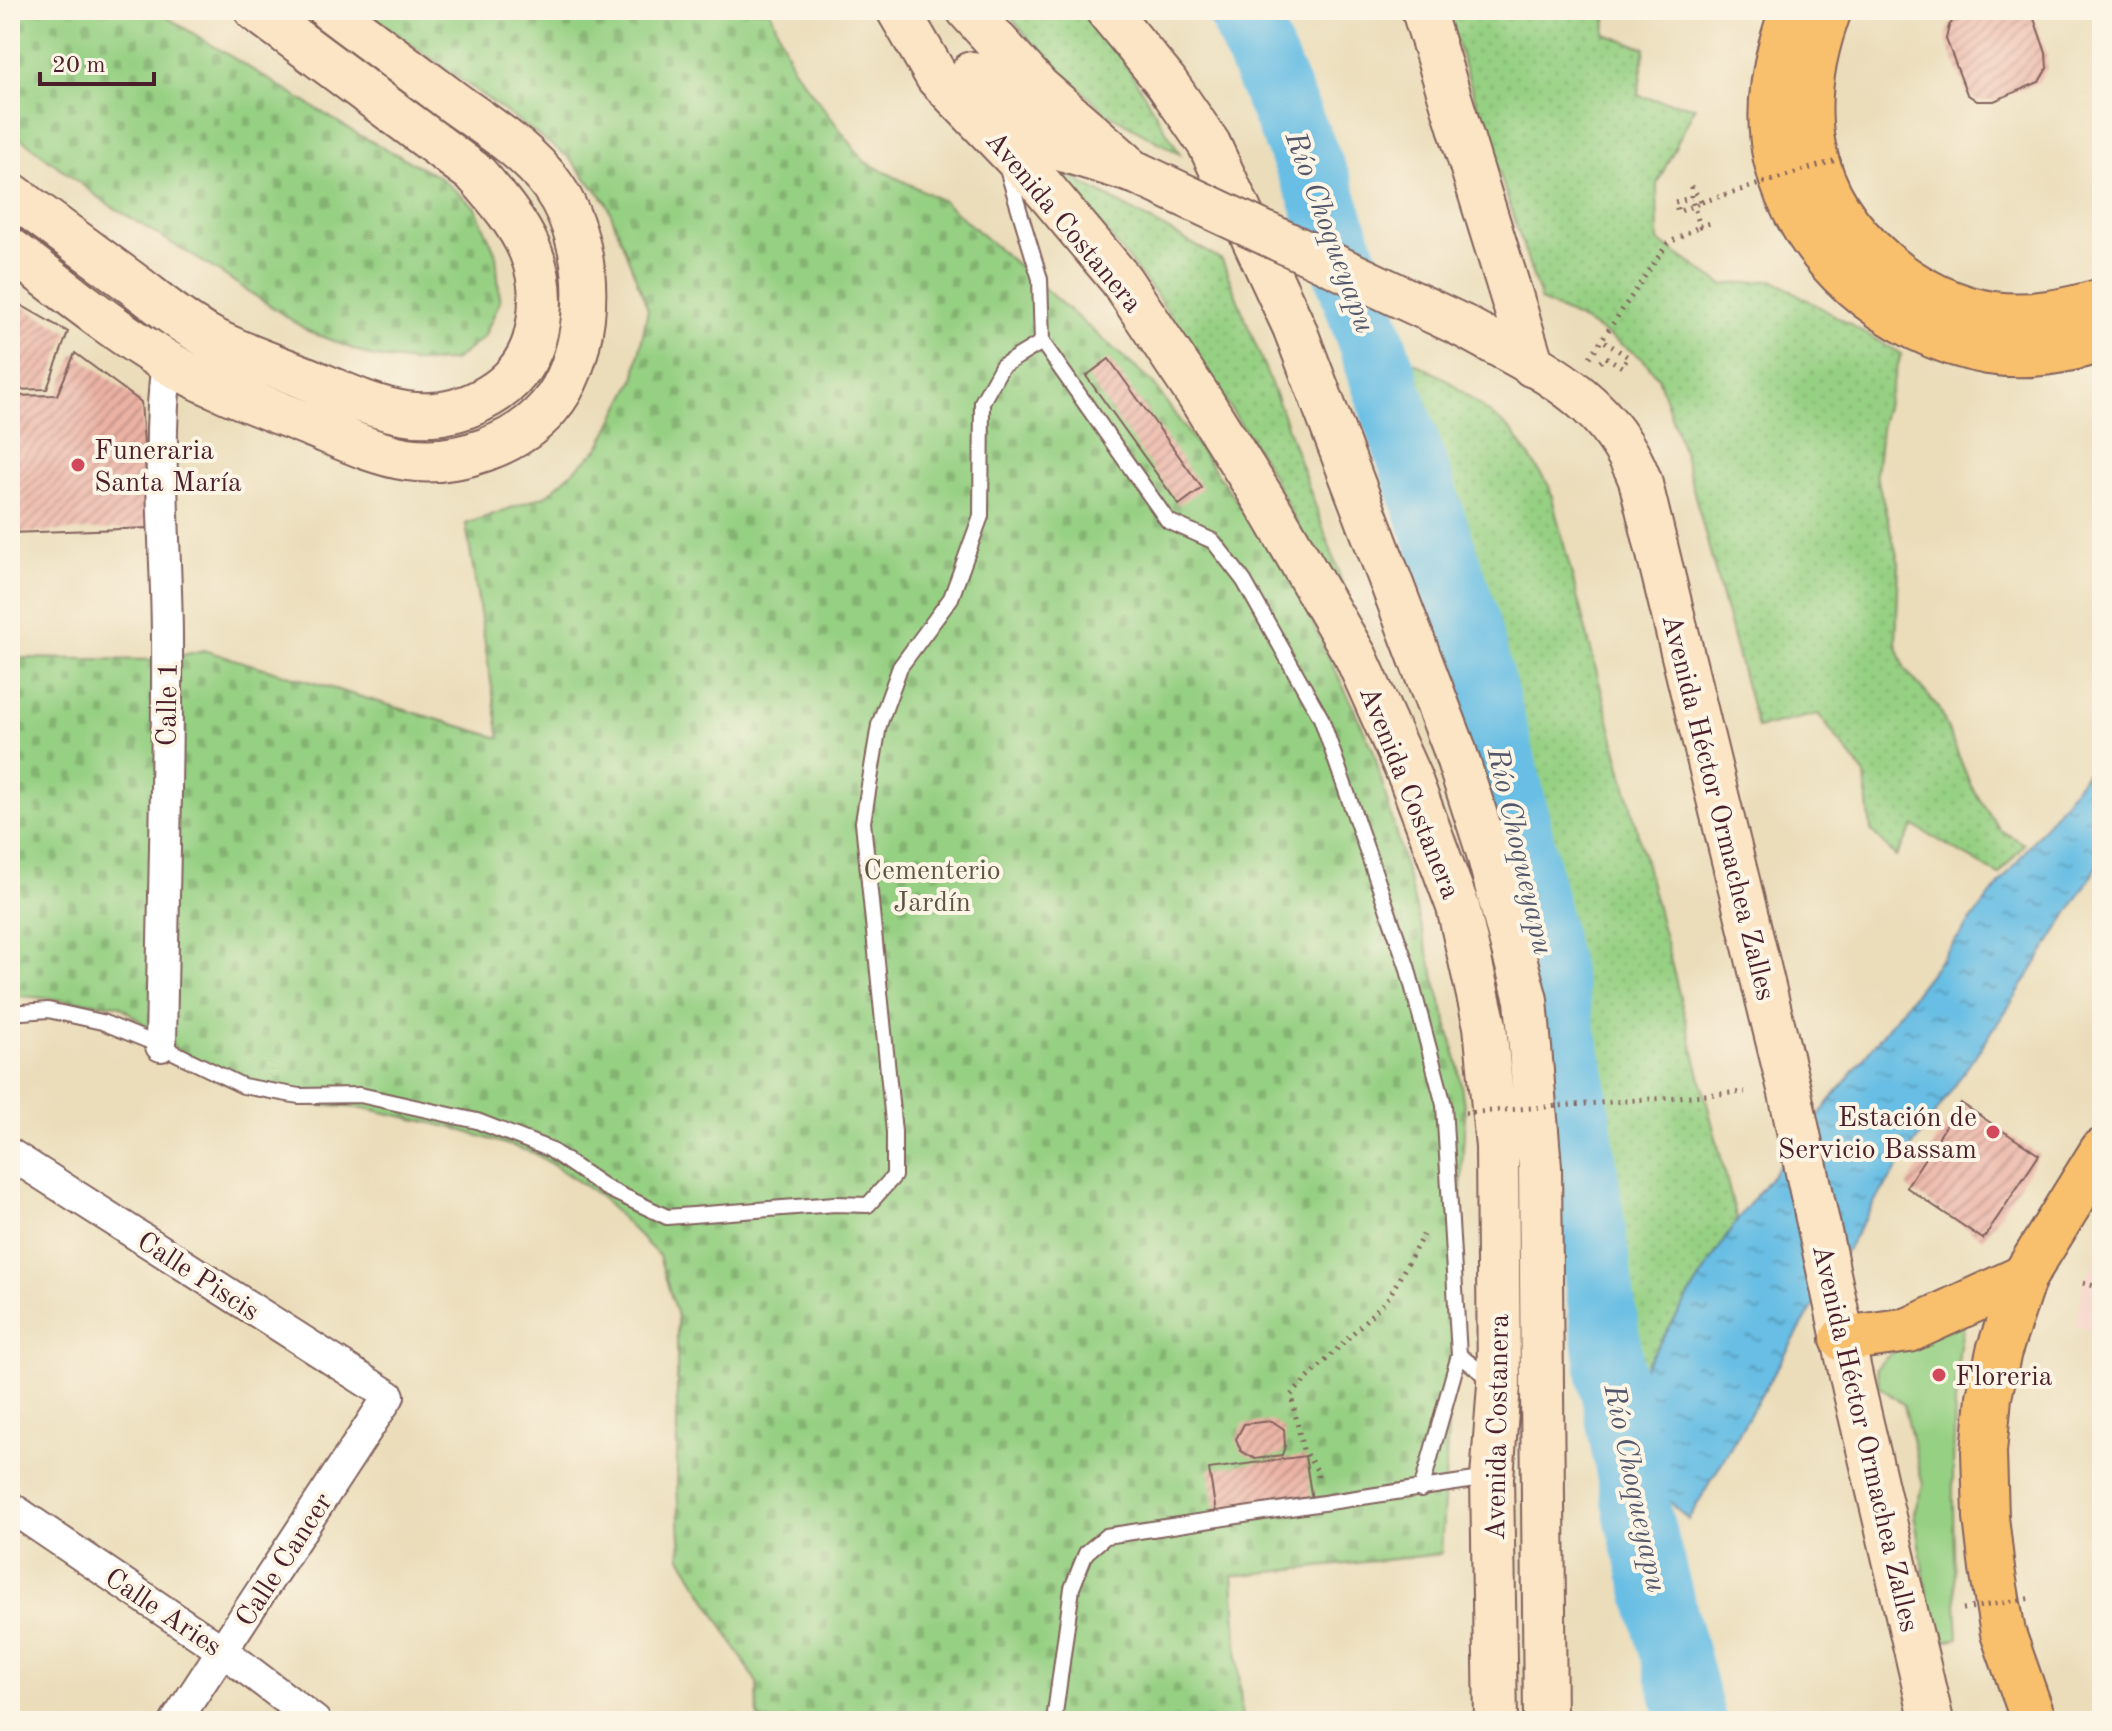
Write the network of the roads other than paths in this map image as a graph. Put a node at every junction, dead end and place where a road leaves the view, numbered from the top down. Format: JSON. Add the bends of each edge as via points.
{"nodes":[{"id":1,"x":256,"y":10,"type":"edge"},
{"id":2,"x":330,"y":10,"type":"edge"},
{"id":3,"x":968,"y":10,"type":"edge"},
{"id":4,"x":1107,"y":10,"type":"edge"},
{"id":5,"x":1423,"y":10,"type":"edge"},
{"id":6,"x":1793,"y":10,"type":"edge"},
{"id":7,"x":1829,"y":10,"type":"edge"},
{"id":8,"x":900,"y":14,"type":"edge"},
{"id":9,"x":416,"y":74,"type":"junction"},
{"id":10,"x":390,"y":109,"type":"junction"},
{"id":11,"x":997,"y":139,"type":"junction"},
{"id":12,"x":1137,"y":173,"type":"junction"},
{"id":13,"x":10,"y":193,"type":"edge"},
{"id":14,"x":10,"y":249,"type":"edge"},
{"id":15,"x":2102,"y":301,"type":"edge"},
{"id":16,"x":191,"y":327,"type":"junction"},
{"id":17,"x":2102,"y":339,"type":"edge"},
{"id":18,"x":1042,"y":342,"type":"junction"},
{"id":19,"x":167,"y":362,"type":"junction"},
{"id":20,"x":1533,"y":366,"type":"junction"},
{"id":21,"x":519,"y":371,"type":"junction"},
{"id":22,"x":560,"y":395,"type":"junction"},
{"id":23,"x":10,"y":1013,"type":"edge"},
{"id":24,"x":161,"y":1046,"type":"junction"},
{"id":25,"x":2102,"y":1151,"type":"edge"},
{"id":26,"x":10,"y":1154,"type":"edge"},
{"id":27,"x":2024,"y":1277,"type":"junction"},
{"id":28,"x":1843,"y":1339,"type":"junction"},
{"id":29,"x":1459,"y":1355,"type":"junction"},
{"id":30,"x":1499,"y":1385,"type":"junction"},
{"id":31,"x":389,"y":1396,"type":"joint"},
{"id":32,"x":1492,"y":1478,"type":"junction"},
{"id":33,"x":1421,"y":1490,"type":"junction"},
{"id":34,"x":10,"y":1507,"type":"edge"},
{"id":35,"x":223,"y":1651,"type":"junction"},
{"id":36,"x":176,"y":1721,"type":"edge"},
{"id":37,"x":315,"y":1721,"type":"edge"},
{"id":38,"x":1054,"y":1721,"type":"edge"},
{"id":39,"x":1496,"y":1721,"type":"edge"},
{"id":40,"x":1545,"y":1721,"type":"edge"},
{"id":41,"x":1932,"y":1721,"type":"edge"},
{"id":42,"x":2034,"y":1721,"type":"edge"}],
"edges":[{"from":1,"to":10,"type":"main road"},
{"from":2,"to":9,"type":"main road"},
{"from":3,"to":12,"type":"main road","via":[[1038,87]]},
{"from":4,"to":40,"type":"main road","name":"Avenida Costanera","via":[[1209,144],[1294,327],[1453,745],[1526,1000],[1540,1167]]},
{"from":5,"to":20,"type":"main road"},
{"from":6,"to":17,"type":"main road","via":[[1783,33],[1774,85],[1775,157],[1792,206],[1831,265],[1884,309],[1933,337],[1990,352],[2032,354],[2075,349]]},
{"from":7,"to":15,"type":"main road","via":[[1812,71],[1812,140],[1822,182],[1866,247],[1903,279],[1950,303],[1994,314],[2041,315]]},
{"from":8,"to":11,"type":"main road","name":"Avenida Costanera","via":[[937,77]]},
{"from":8,"to":12,"type":"main road","via":[[1062,150]]},
{"from":9,"to":10,"type":"main road"},
{"from":9,"to":22,"type":"main road","via":[[519,150],[552,185],[570,220],[585,297],[574,361]]},
{"from":10,"to":21,"type":"main road","via":[[476,174],[528,242],[542,305],[531,350]]},
{"from":11,"to":18,"type":"lane","via":[[1040,279]]},
{"from":11,"to":30,"type":"main road","name":"Avenida Costanera","via":[[1121,280],[1198,395],[1356,657],[1410,778],[1458,907],[1485,1026],[1497,1147]]},
{"from":12,"to":20,"type":"main road","name":"Avenida Héctor Ormachea Zalles","bridge":true,"via":[[1463,326]]},
{"from":13,"to":16,"type":"main road"},
{"from":14,"to":19,"type":"main road"},
{"from":16,"to":19,"type":"main road"},
{"from":16,"to":21,"type":"main road","via":[[231,348],[405,413],[466,410]]},
{"from":18,"to":24,"type":"lane","via":[[1002,366],[982,402],[981,516],[951,598],[900,667],[879,725],[863,822],[894,1176],[868,1205],[667,1217],[606,1188],[549,1149],[477,1121],[360,1095],[299,1096],[243,1086]]},
{"from":18,"to":29,"type":"lane","via":[[1168,521],[1213,541],[1244,581],[1321,718],[1407,966],[1444,1105]]},
{"from":19,"to":22,"type":"main road","via":[[368,449],[408,459],[481,452],[539,419]]},
{"from":19,"to":24,"type":"street","name":"Calle 1"},
{"from":20,"to":28,"type":"main road","name":"Avenida Héctor Ormachea Zalles","via":[[1599,412],[1617,434],[1640,480],[1790,1093]]},
{"from":21,"to":22,"type":"main road"},
{"from":23,"to":24,"type":"lane","via":[[48,1010],[102,1022]]},
{"from":25,"to":27,"type":"main road"},
{"from":26,"to":31,"type":"street","name":"Calle Piscis"},
{"from":27,"to":28,"type":"main road","via":[[1909,1330]]},
{"from":27,"to":42,"type":"main road","via":[[1999,1351],[1984,1452],[1986,1517],[2000,1620]]},
{"from":28,"to":41,"type":"main road","name":"Avenida Héctor Ormachea Zalles"},
{"from":29,"to":30,"type":"lane"},
{"from":29,"to":33,"type":"lane"},
{"from":30,"to":32,"type":"main road","name":"Avenida Costanera"},
{"from":31,"to":35,"type":"street","name":"Calle Cancer"},
{"from":32,"to":33,"type":"lane"},
{"from":32,"to":39,"type":"main road","name":"Avenida Costanera"},
{"from":33,"to":38,"type":"lane","via":[[1106,1536],[1086,1553],[1072,1588]]},
{"from":34,"to":35,"type":"street","name":"Calle Aries"},
{"from":35,"to":36,"type":"street","name":"Calle Cancer"},
{"from":35,"to":37,"type":"street","name":"Calle Aries"}]}
